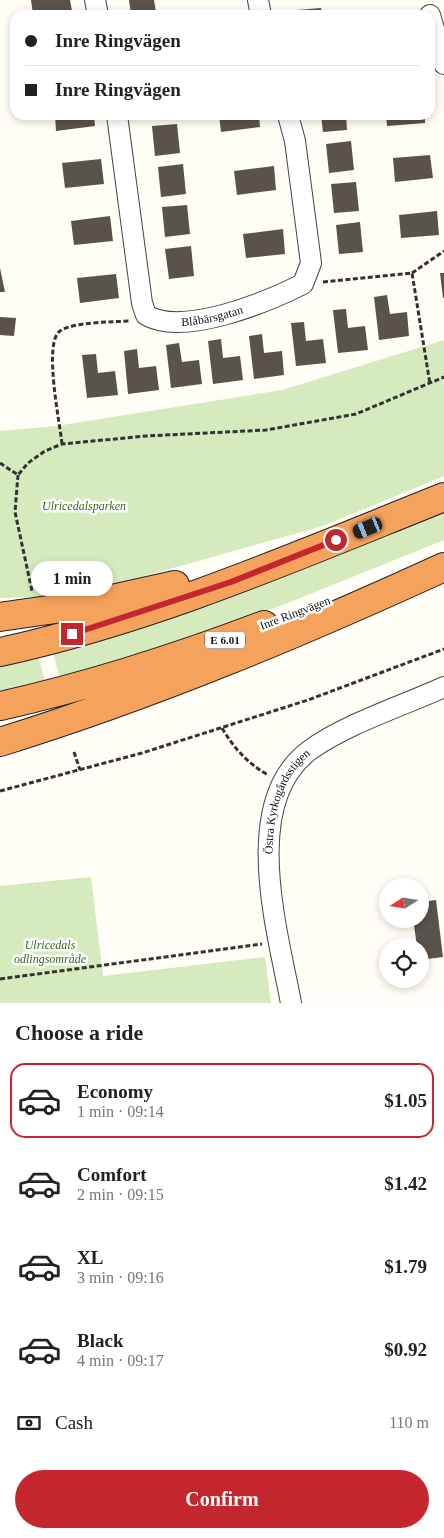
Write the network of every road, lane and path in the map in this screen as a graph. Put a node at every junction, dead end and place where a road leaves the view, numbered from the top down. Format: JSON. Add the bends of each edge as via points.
{"nodes":[{"id":1,"x":435,"y":32,"type":"edge"},
{"id":2,"x":444,"y":64,"type":"edge"},
{"id":3,"x":117,"y":120,"type":"edge"},
{"id":4,"x":289,"y":120,"type":"edge"},
{"id":5,"x":444,"y":252,"type":"edge"},
{"id":6,"x":412,"y":273,"type":"junction"},
{"id":7,"x":303,"y":284,"type":"junction"},
{"id":8,"x":146,"y":315,"type":"junction"},
{"id":9,"x":444,"y":377,"type":"edge"},
{"id":10,"x":430,"y":384,"type":"junction"},
{"id":11,"x":62,"y":444,"type":"junction"},
{"id":12,"x":0,"y":463,"type":"edge"},
{"id":13,"x":18,"y":475,"type":"junction"},
{"id":14,"x":444,"y":497,"type":"edge"},
{"id":15,"x":352,"y":534,"type":"junction"},
{"id":16,"x":444,"y":554,"type":"edge"},
{"id":17,"x":444,"y":567,"type":"edge"},
{"id":18,"x":32,"y":591,"type":"dead end"},
{"id":19,"x":0,"y":617,"type":"edge"},
{"id":20,"x":444,"y":650,"type":"edge"},
{"id":21,"x":0,"y":652,"type":"edge"},
{"id":22,"x":444,"y":687,"type":"edge"},
{"id":23,"x":0,"y":706,"type":"edge"},
{"id":24,"x":222,"y":728,"type":"junction"},
{"id":25,"x":0,"y":742,"type":"edge"},
{"id":26,"x":74,"y":752,"type":"dead end"},
{"id":27,"x":80,"y":770,"type":"junction"},
{"id":28,"x":284,"y":784,"type":"junction"},
{"id":29,"x":0,"y":791,"type":"edge"},
{"id":30,"x":280,"y":941,"type":"junction"},
{"id":31,"x":0,"y":979,"type":"edge"},
{"id":32,"x":291,"y":1003,"type":"edge"}],
"edges":[{"from":1,"to":2,"type":"street"},
{"from":3,"to":8,"type":"street"},
{"from":4,"to":7,"type":"street","via":[[311,263]]},
{"from":5,"to":6,"type":"path"},
{"from":6,"to":7,"type":"path"},
{"from":6,"to":10,"type":"path"},
{"from":7,"to":8,"type":"street","name":"Blåbärsgatan","via":[[265,302],[220,316],[157,322]]},
{"from":8,"to":11,"type":"path","via":[[133,320],[70,327],[54,338],[52,359]]},
{"from":9,"to":10,"type":"path"},
{"from":10,"to":11,"type":"path","via":[[356,414],[266,430]]},
{"from":11,"to":13,"type":"path","via":[[45,450]]},
{"from":12,"to":13,"type":"path"},
{"from":13,"to":18,"type":"path","via":[[15,512]]},
{"from":14,"to":15,"type":"highway"},
{"from":15,"to":19,"type":"highway","via":[[160,589],[90,604]]},
{"from":15,"to":21,"type":"highway","via":[[231,582],[89,630]]},
{"from":16,"to":23,"type":"highway","name":"Inre Ringvägen","number":"E 6.01","via":[[207,646],[78,687]]},
{"from":17,"to":25,"type":"highway","via":[[193,674],[85,715]]},
{"from":20,"to":24,"type":"path"},
{"from":22,"to":28,"type":"street","name":"Östra Kyrkogårdsstigen","via":[[326,740],[296,763]]},
{"from":24,"to":27,"type":"path"},
{"from":24,"to":28,"type":"path","via":[[253,766]]},
{"from":26,"to":27,"type":"path"},
{"from":27,"to":29,"type":"path"},
{"from":28,"to":30,"type":"street","name":"Östra Kyrkogårdsstigen","via":[[272,817],[267,863]]},
{"from":30,"to":31,"type":"path"},
{"from":30,"to":32,"type":"street","name":"Östra Kyrkogårdsstigen"}]}
